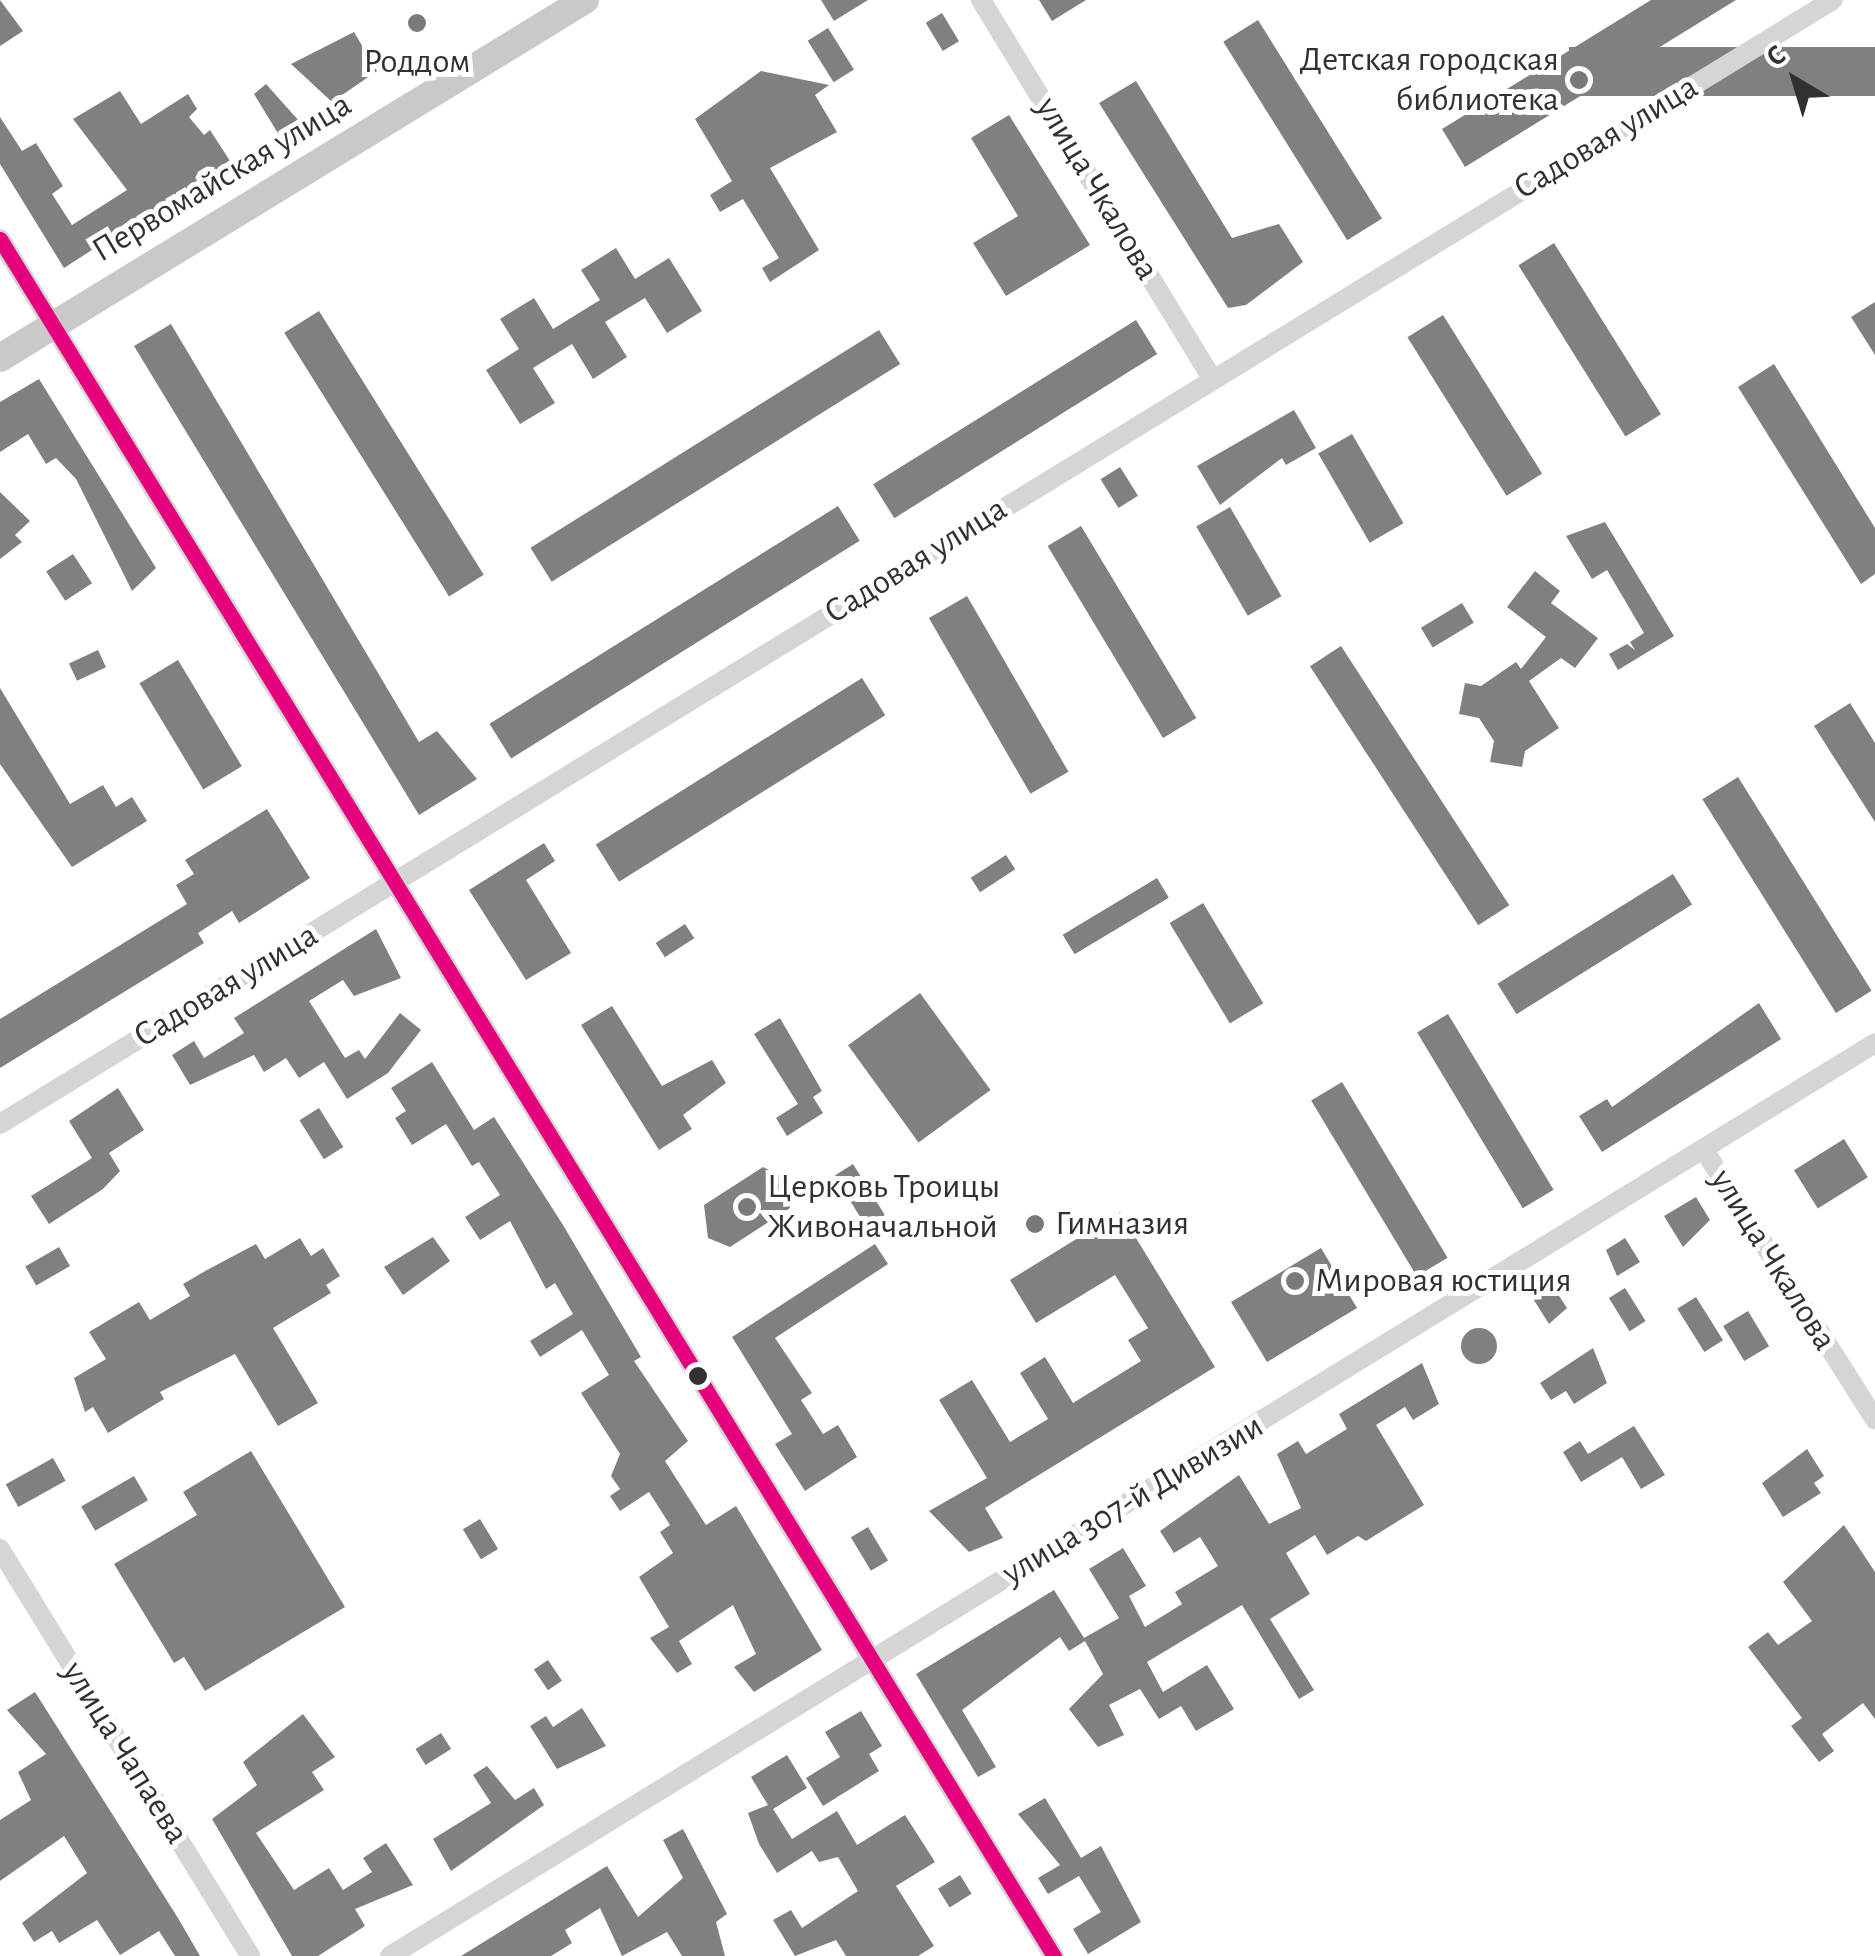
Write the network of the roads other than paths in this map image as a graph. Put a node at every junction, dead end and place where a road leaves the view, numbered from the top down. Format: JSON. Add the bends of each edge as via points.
{"nodes":[{"id":1,"x":585,"y":0,"type":"edge"},
{"id":2,"x":981,"y":0,"type":"edge"},
{"id":3,"x":1832,"y":0,"type":"edge"},
{"id":4,"x":0,"y":239,"type":"edge"},
{"id":5,"x":53,"y":326,"type":"junction"},
{"id":6,"x":0,"y":358,"type":"edge"},
{"id":7,"x":1212,"y":378,"type":"junction"},
{"id":8,"x":394,"y":883,"type":"junction"},
{"id":9,"x":1875,"y":1043,"type":"edge"},
{"id":10,"x":0,"y":1124,"type":"edge"},
{"id":11,"x":1704,"y":1150,"type":"junction"},
{"id":12,"x":1875,"y":1420,"type":"edge"},
{"id":13,"x":0,"y":1550,"type":"edge"},
{"id":14,"x":870,"y":1660,"type":"junction"},
{"id":15,"x":250,"y":1956,"type":"edge"},
{"id":16,"x":390,"y":1956,"type":"edge"},
{"id":17,"x":1054,"y":1956,"type":"edge"}],
"edges":[{"from":1,"to":5,"type":"main road","name":"Первомайская улица"},
{"from":2,"to":7,"type":"street","name":"улица Чкалова"},
{"from":3,"to":7,"type":"street","name":"Садовая улица"},
{"from":4,"to":5,"type":"street"},
{"from":5,"to":6,"type":"main road","name":"Первомайская улица"},
{"from":5,"to":8,"type":"street"},
{"from":7,"to":8,"type":"street","name":"Садовая улица"},
{"from":8,"to":10,"type":"street","name":"Садовая улица"},
{"from":8,"to":14,"type":"street"},
{"from":9,"to":11,"type":"street","name":"улица 307-й Дивизии"},
{"from":11,"to":12,"type":"street","name":"улица Чкалова"},
{"from":11,"to":14,"type":"street","name":"улица 307-й Дивизии"},
{"from":13,"to":15,"type":"street","name":"улица Чапаева"},
{"from":14,"to":16,"type":"street","name":"улица 307-й Дивизии"},
{"from":14,"to":17,"type":"street"}]}
